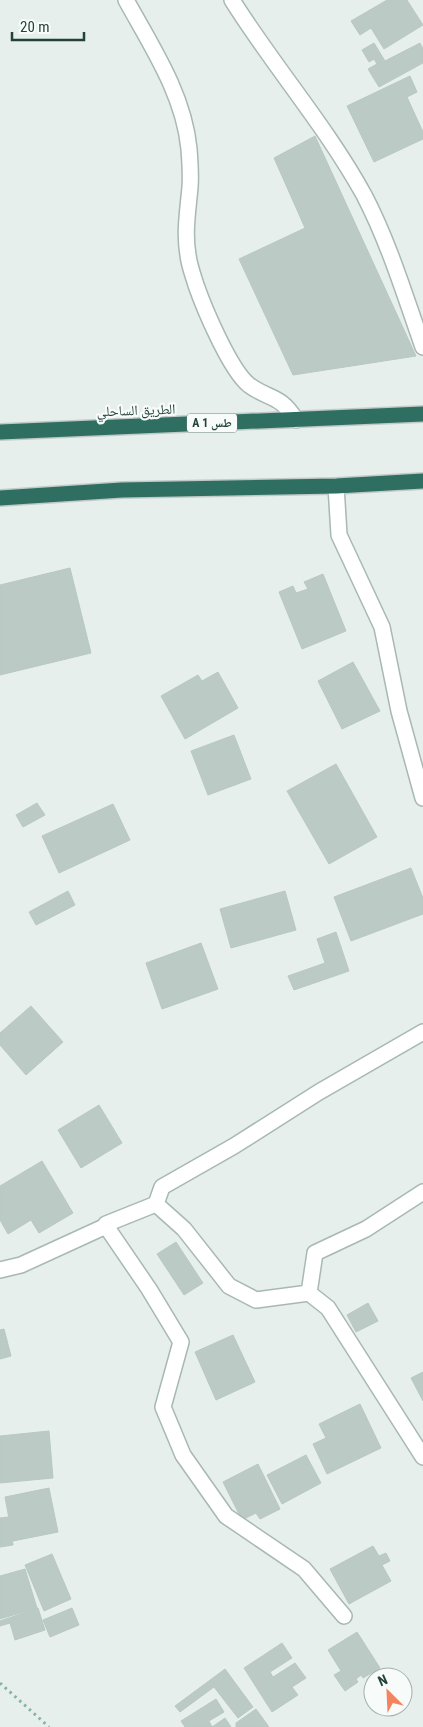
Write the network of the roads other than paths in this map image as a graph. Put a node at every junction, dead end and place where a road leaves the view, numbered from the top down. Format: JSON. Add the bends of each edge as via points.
{"nodes":[{"id":1,"x":126,"y":0,"type":"edge"},
{"id":2,"x":232,"y":0,"type":"edge"},
{"id":3,"x":423,"y":347,"type":"edge"},
{"id":4,"x":423,"y":414,"type":"edge"},
{"id":5,"x":296,"y":420,"type":"junction"},
{"id":6,"x":0,"y":432,"type":"edge"},
{"id":7,"x":423,"y":481,"type":"edge"},
{"id":8,"x":336,"y":486,"type":"junction"},
{"id":9,"x":0,"y":498,"type":"edge"},
{"id":10,"x":423,"y":798,"type":"edge"},
{"id":11,"x":423,"y":1032,"type":"edge"},
{"id":12,"x":423,"y":1192,"type":"edge"},
{"id":13,"x":156,"y":1204,"type":"junction"},
{"id":14,"x":106,"y":1226,"type":"junction"},
{"id":15,"x":0,"y":1270,"type":"edge"},
{"id":16,"x":309,"y":1293,"type":"junction"},
{"id":17,"x":423,"y":1457,"type":"edge"},
{"id":18,"x":344,"y":1616,"type":"dead end"}],
"edges":[{"from":1,"to":5,"type":"street","via":[[168,75],[181,111],[189,147],[187,255],[197,286],[225,352],[240,375],[248,384],[281,401]]},
{"from":2,"to":3,"type":"street","via":[[312,113],[364,196],[389,250]]},
{"from":4,"to":5,"type":"highway","name":"الطريق الساحلي","number":"A 1 طس"},
{"from":5,"to":6,"type":"highway","name":"الطريق الساحلي","number":"A 1 طس"},
{"from":7,"to":8,"type":"highway"},
{"from":8,"to":9,"type":"highway","via":[[122,490]]},
{"from":8,"to":10,"type":"street","via":[[339,535],[382,627],[399,711]]},
{"from":11,"to":13,"type":"street","via":[[162,1187]]},
{"from":12,"to":16,"type":"street","via":[[366,1229],[315,1253]]},
{"from":13,"to":14,"type":"street"},
{"from":13,"to":16,"type":"street","via":[[184,1229],[229,1286],[256,1300]]},
{"from":14,"to":15,"type":"street","via":[[21,1265]]},
{"from":14,"to":18,"type":"street","via":[[181,1342],[163,1407],[183,1455],[226,1516],[304,1569]]},
{"from":16,"to":17,"type":"street","via":[[328,1308]]}]}
